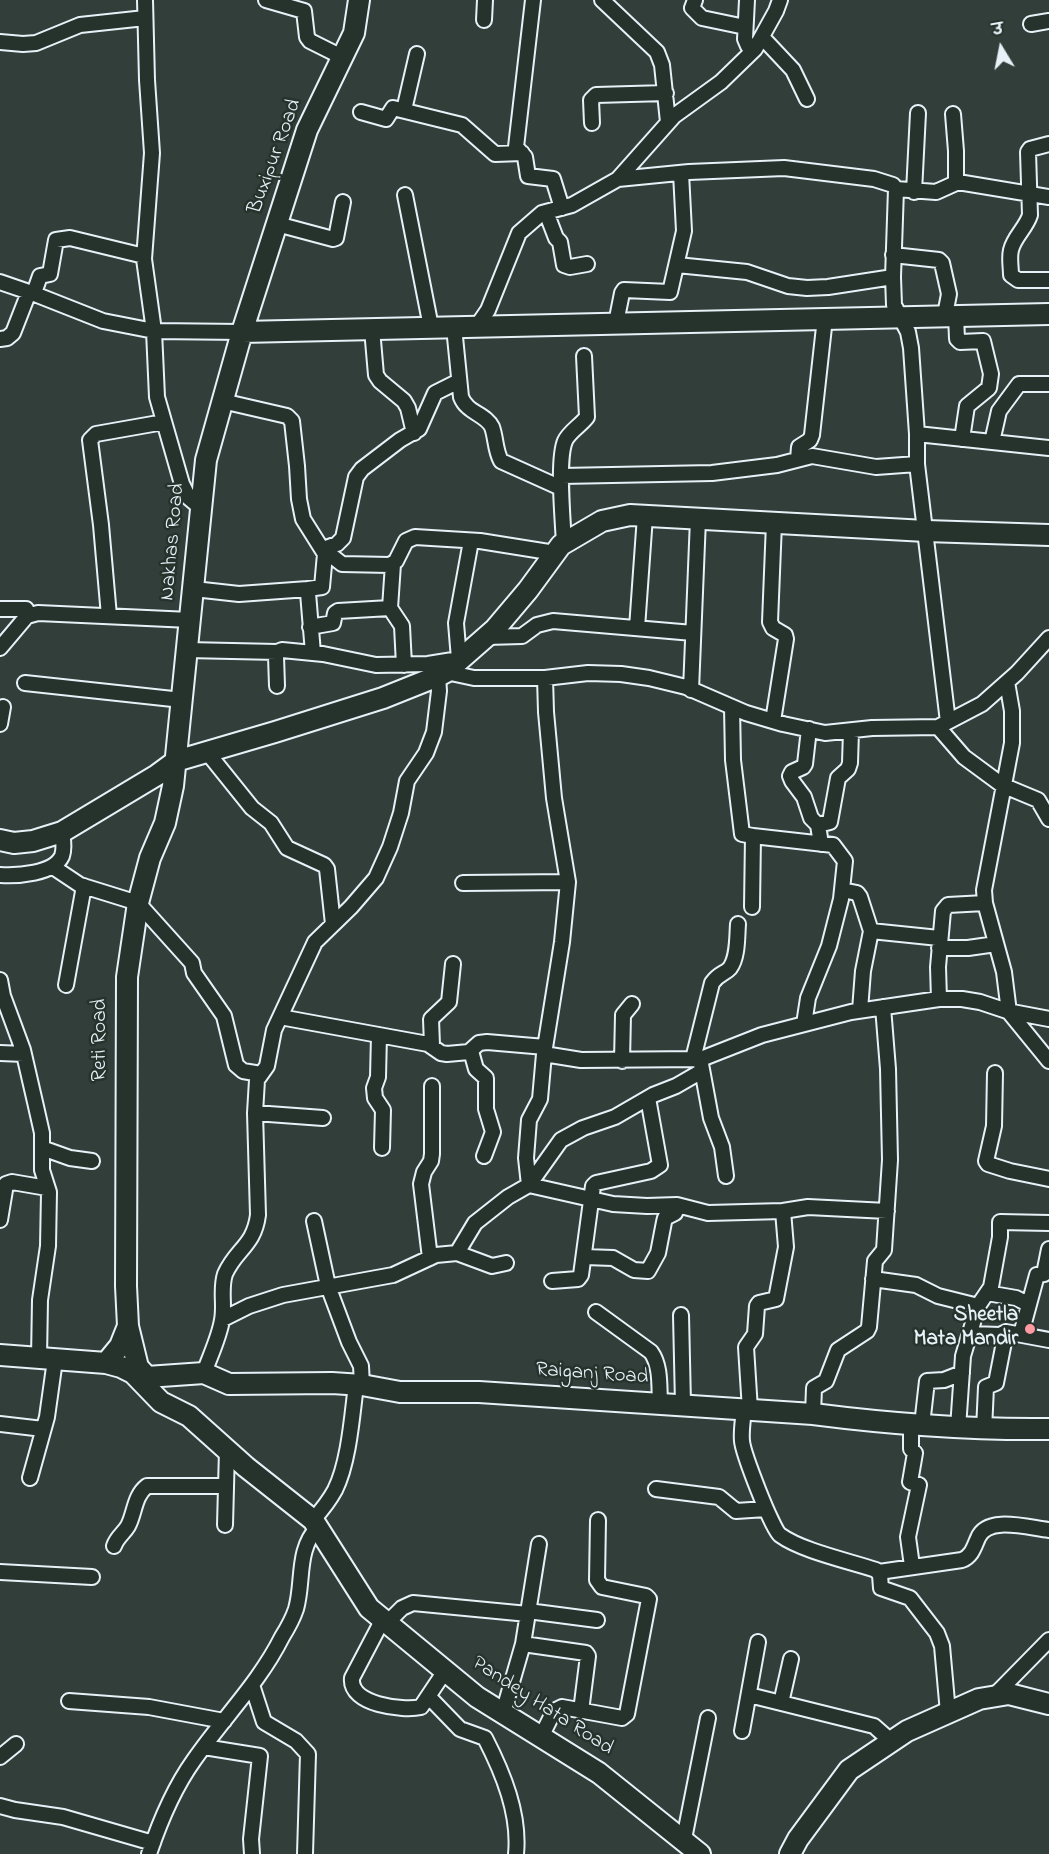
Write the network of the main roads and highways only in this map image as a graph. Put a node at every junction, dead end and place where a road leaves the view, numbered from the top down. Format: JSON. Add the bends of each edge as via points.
{"nodes":[{"id":1,"x":359,"y":0,"type":"edge"},
{"id":2,"x":1049,"y":314,"type":"edge"},
{"id":3,"x":242,"y":332,"type":"junction"},
{"id":4,"x":1049,"y":535,"type":"edge"},
{"id":5,"x":176,"y":761,"type":"junction"},
{"id":6,"x":0,"y":840,"type":"edge"},
{"id":7,"x":128,"y":1326,"type":"junction"},
{"id":8,"x":0,"y":1355,"type":"edge"},
{"id":9,"x":106,"y":1363,"type":"junction"},
{"id":10,"x":136,"y":1370,"type":"junction"},
{"id":11,"x":1049,"y":1429,"type":"edge"},
{"id":12,"x":1049,"y":1704,"type":"edge"},
{"id":13,"x":700,"y":1854,"type":"edge"},
{"id":14,"x":790,"y":1854,"type":"edge"}],
"edges":[{"from":1,"to":3,"type":"main road","name":"Buxipur Road","via":[[354,33],[307,130]]},
{"from":2,"to":3,"type":"main road"},
{"from":3,"to":5,"type":"main road","name":"Nakhas Road","via":[[206,460]]},
{"from":4,"to":5,"type":"main road","via":[[630,515],[602,521],[560,549],[495,629],[448,669],[383,698]]},
{"from":5,"to":6,"type":"main road","via":[[62,832],[33,841]]},
{"from":5,"to":7,"type":"main road","name":"Reti Road","via":[[165,823],[150,858],[138,903],[127,977]]},
{"from":7,"to":9,"type":"main road","via":[[120,1346]]},
{"from":7,"to":10,"type":"main road","name":"Reti Road"},
{"from":8,"to":9,"type":"main road"},
{"from":9,"to":10,"type":"main road"},
{"from":10,"to":11,"type":"main road","name":"Raiganj Road","via":[[147,1377],[204,1373],[229,1384],[332,1383],[400,1392],[479,1392],[683,1404],[984,1430]]},
{"from":10,"to":13,"type":"main road","name":"Pandey Hata Road","via":[[161,1402],[189,1416],[315,1524],[369,1608],[477,1697],[599,1773]]},
{"from":12,"to":14,"type":"main road","via":[[1009,1694],[994,1696],[907,1731],[849,1770]]}]}
